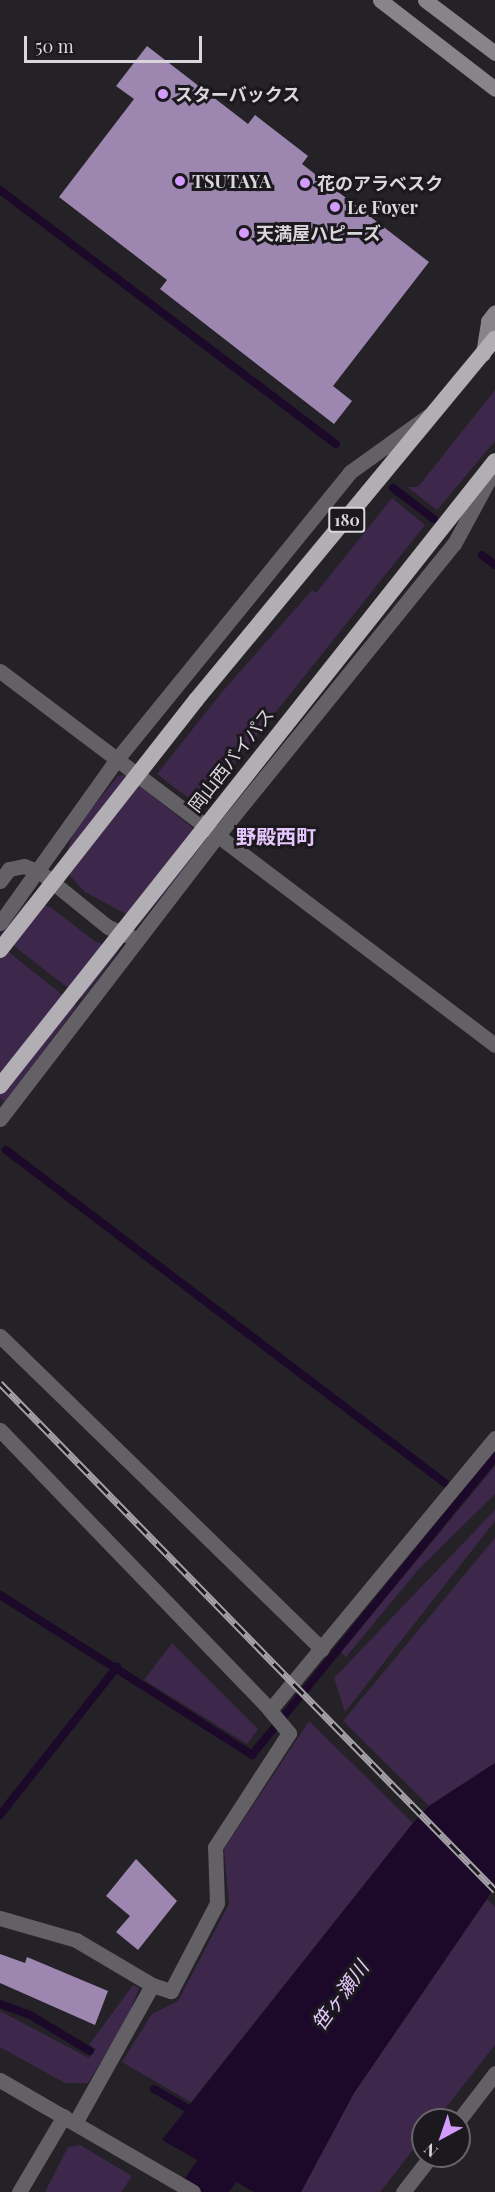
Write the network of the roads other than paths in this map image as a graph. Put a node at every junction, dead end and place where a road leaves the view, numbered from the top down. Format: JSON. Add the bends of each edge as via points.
{"nodes":[{"id":1,"x":380,"y":0,"type":"edge"},
{"id":2,"x":425,"y":0,"type":"edge"},
{"id":3,"x":495,"y":53,"type":"edge"},
{"id":4,"x":495,"y":89,"type":"edge"},
{"id":5,"x":495,"y":312,"type":"edge"},
{"id":6,"x":495,"y":339,"type":"edge"},
{"id":7,"x":483,"y":354,"type":"junction"},
{"id":8,"x":438,"y":410,"type":"junction"},
{"id":9,"x":495,"y":461,"type":"edge"},
{"id":10,"x":495,"y":468,"type":"edge"},
{"id":11,"x":0,"y":671,"type":"edge"},
{"id":12,"x":117,"y":759,"type":"junction"},
{"id":13,"x":218,"y":835,"type":"junction"},
{"id":14,"x":40,"y":872,"type":"junction"},
{"id":15,"x":0,"y":881,"type":"edge"},
{"id":16,"x":0,"y":923,"type":"edge"},
{"id":17,"x":136,"y":939,"type":"junction"},
{"id":18,"x":0,"y":950,"type":"edge"},
{"id":19,"x":495,"y":1045,"type":"edge"},
{"id":20,"x":0,"y":1086,"type":"edge"},
{"id":21,"x":0,"y":1119,"type":"edge"},
{"id":22,"x":0,"y":1336,"type":"edge"},
{"id":23,"x":0,"y":1430,"type":"edge"},
{"id":24,"x":495,"y":1438,"type":"edge"},
{"id":25,"x":322,"y":1648,"type":"junction"},
{"id":26,"x":272,"y":1712,"type":"junction"},
{"id":27,"x":0,"y":1918,"type":"edge"},
{"id":28,"x":152,"y":1985,"type":"junction"},
{"id":29,"x":495,"y":2073,"type":"edge"},
{"id":30,"x":0,"y":2080,"type":"edge"},
{"id":31,"x":468,"y":2108,"type":"edge"},
{"id":32,"x":74,"y":2123,"type":"junction"},
{"id":33,"x":422,"y":2168,"type":"edge"},
{"id":34,"x":19,"y":2192,"type":"edge"},
{"id":35,"x":193,"y":2192,"type":"edge"},
{"id":36,"x":403,"y":2192,"type":"edge"}],
"edges":[{"from":1,"to":4,"type":"main road"},
{"from":2,"to":3,"type":"main road"},
{"from":5,"to":7,"type":"main road","via":[[488,321]]},
{"from":6,"to":7,"type":"highway","number":"180"},
{"from":7,"to":8,"type":"highway","number":"180"},
{"from":8,"to":12,"type":"street","via":[[378,447],[350,472]]},
{"from":8,"to":18,"type":"highway","number":"180","via":[[196,699]]},
{"from":9,"to":20,"type":"highway","name":"岡山西バイパス"},
{"from":10,"to":13,"type":"street","via":[[454,544]]},
{"from":11,"to":12,"type":"street"},
{"from":12,"to":13,"type":"street"},
{"from":12,"to":14,"type":"street","via":[[49,850]]},
{"from":13,"to":17,"type":"street"},
{"from":13,"to":19,"type":"street"},
{"from":14,"to":15,"type":"street","via":[[24,866],[9,869]]},
{"from":14,"to":16,"type":"street"},
{"from":14,"to":17,"type":"street","via":[[108,927]]},
{"from":17,"to":21,"type":"street"},
{"from":22,"to":25,"type":"street"},
{"from":23,"to":26,"type":"street"},
{"from":24,"to":25,"type":"street"},
{"from":25,"to":26,"type":"street"},
{"from":26,"to":28,"type":"street","via":[[289,1733],[215,1847],[217,1903],[171,1991]]},
{"from":27,"to":28,"type":"street","via":[[76,1940]]},
{"from":28,"to":32,"type":"street"},
{"from":29,"to":31,"type":"street"},
{"from":30,"to":32,"type":"street"},
{"from":32,"to":34,"type":"street"},
{"from":32,"to":35,"type":"street"},
{"from":33,"to":36,"type":"street"}]}
